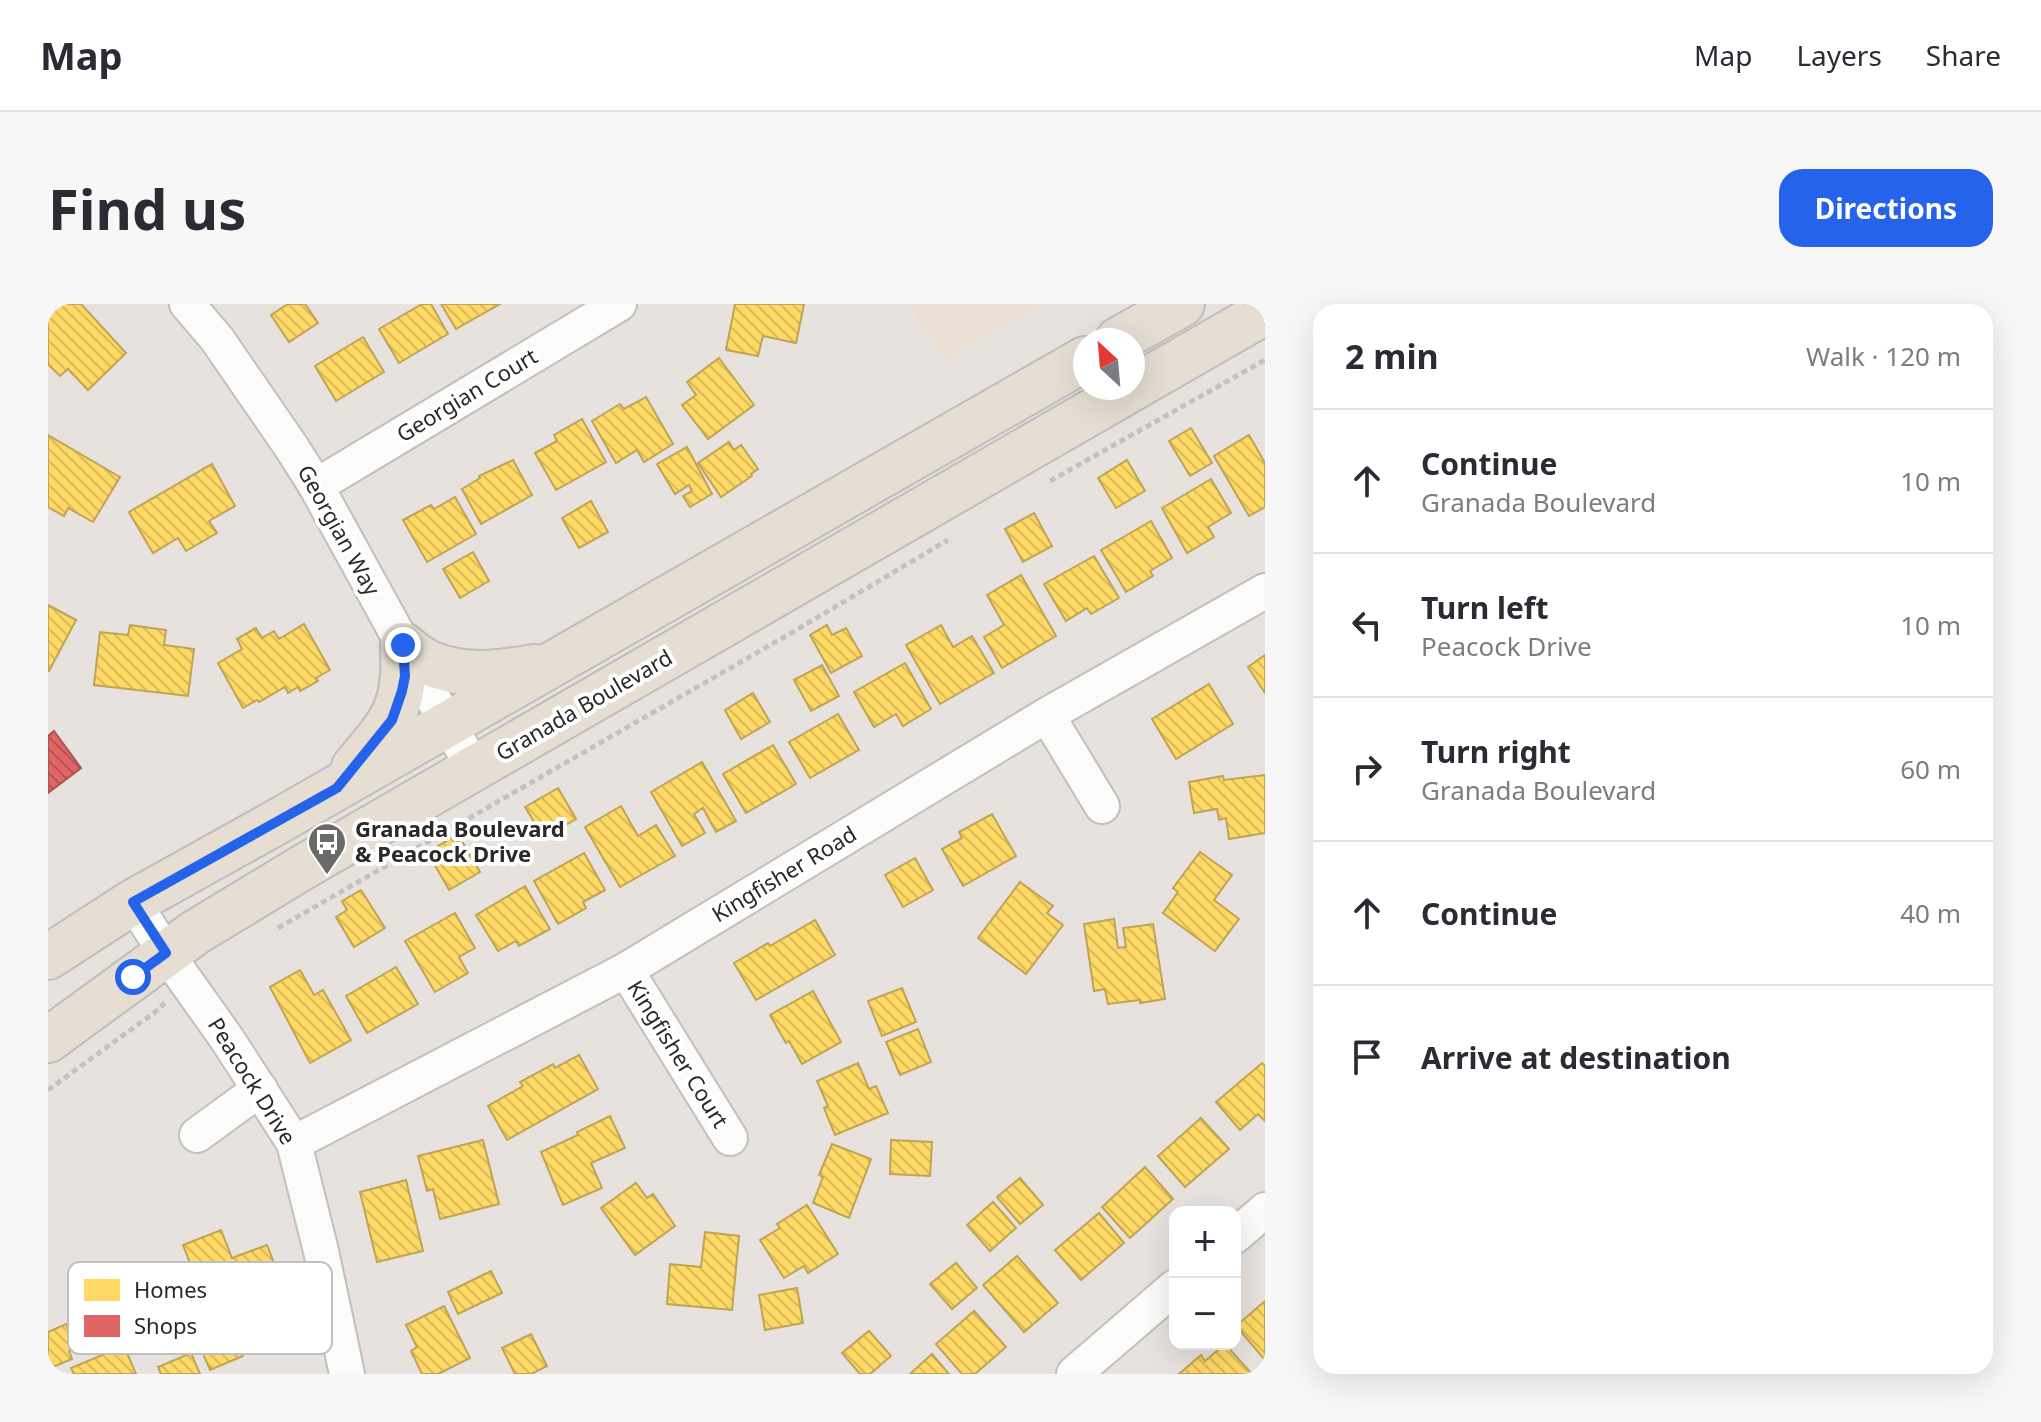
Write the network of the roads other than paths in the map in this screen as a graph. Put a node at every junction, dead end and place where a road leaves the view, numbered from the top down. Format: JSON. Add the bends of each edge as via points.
{"nodes":[{"id":1,"x":187,"y":304,"type":"edge"},
{"id":2,"x":619,"y":304,"type":"edge"},
{"id":3,"x":1182,"y":304,"type":"edge"},
{"id":4,"x":1265,"y":312,"type":"edge"},
{"id":5,"x":1139,"y":328,"type":"edge"},
{"id":6,"x":1073,"y":366,"type":"edge"},
{"id":7,"x":1145,"y":381,"type":"edge"},
{"id":8,"x":1112,"y":400,"type":"edge"},
{"id":9,"x":316,"y":486,"type":"junction"},
{"id":10,"x":1265,"y":591,"type":"edge"},
{"id":11,"x":403,"y":645,"type":"junction"},
{"id":12,"x":553,"y":664,"type":"junction"},
{"id":13,"x":1047,"y":715,"type":"junction"},
{"id":14,"x":448,"y":725,"type":"junction"},
{"id":15,"x":474,"y":768,"type":"junction"},
{"id":16,"x":337,"y":788,"type":"junction"},
{"id":17,"x":1102,"y":806,"type":"dead end"},
{"id":18,"x":133,"y":902,"type":"junction"},
{"id":19,"x":166,"y":953,"type":"junction"},
{"id":20,"x":48,"y":957,"type":"edge"},
{"id":21,"x":626,"y":970,"type":"junction"},
{"id":22,"x":48,"y":1040,"type":"edge"},
{"id":23,"x":260,"y":1089,"type":"junction"},
{"id":24,"x":197,"y":1135,"type":"dead end"},
{"id":25,"x":730,"y":1138,"type":"dead end"},
{"id":26,"x":294,"y":1143,"type":"junction"},
{"id":27,"x":1265,"y":1210,"type":"edge"},
{"id":28,"x":1241,"y":1231,"type":"edge"},
{"id":29,"x":323,"y":1262,"type":"edge"},
{"id":30,"x":1169,"y":1292,"type":"edge"},
{"id":31,"x":332,"y":1303,"type":"edge"},
{"id":32,"x":347,"y":1374,"type":"edge"},
{"id":33,"x":1074,"y":1374,"type":"edge"}],
"edges":[{"from":1,"to":9,"type":"street","name":"Georgian Way","via":[[217,339]]},
{"from":2,"to":9,"type":"street","name":"Georgian Court"},
{"from":3,"to":5,"type":"main road"},
{"from":4,"to":7,"type":"main road","name":"Granada Boulevard"},
{"from":6,"to":12,"type":"main road"},
{"from":8,"to":15,"type":"main road","name":"Granada Boulevard"},
{"from":9,"to":11,"type":"street","name":"Georgian Way"},
{"from":10,"to":13,"type":"street","name":"Kingfisher Road"},
{"from":11,"to":12,"type":"main road","via":[[431,664],[475,674]]},
{"from":11,"to":14,"type":"street","name":"Georgian Way"},
{"from":11,"to":16,"type":"main road","via":[[405,676],[392,720]]},
{"from":12,"to":14,"type":"main road"},
{"from":13,"to":17,"type":"street"},
{"from":13,"to":21,"type":"street","name":"Kingfisher Road"},
{"from":14,"to":15,"type":"street","name":"Georgian Way"},
{"from":14,"to":16,"type":"main road"},
{"from":15,"to":19,"type":"main road","name":"Granada Boulevard"},
{"from":16,"to":18,"type":"main road"},
{"from":18,"to":19,"type":"street","name":"Peacock Drive"},
{"from":18,"to":20,"type":"main road"},
{"from":19,"to":22,"type":"main road","name":"Granada Boulevard"},
{"from":19,"to":23,"type":"street","name":"Peacock Drive"},
{"from":21,"to":25,"type":"street","name":"Kingfisher Court"},
{"from":21,"to":26,"type":"street","name":"Kingfisher Road"},
{"from":23,"to":24,"type":"street"},
{"from":23,"to":26,"type":"street","name":"Peacock Drive"},
{"from":26,"to":29,"type":"street","name":"Peacock Drive"},
{"from":27,"to":28,"type":"street"},
{"from":30,"to":33,"type":"street"},
{"from":31,"to":32,"type":"street","name":"Peacock Drive"}]}
